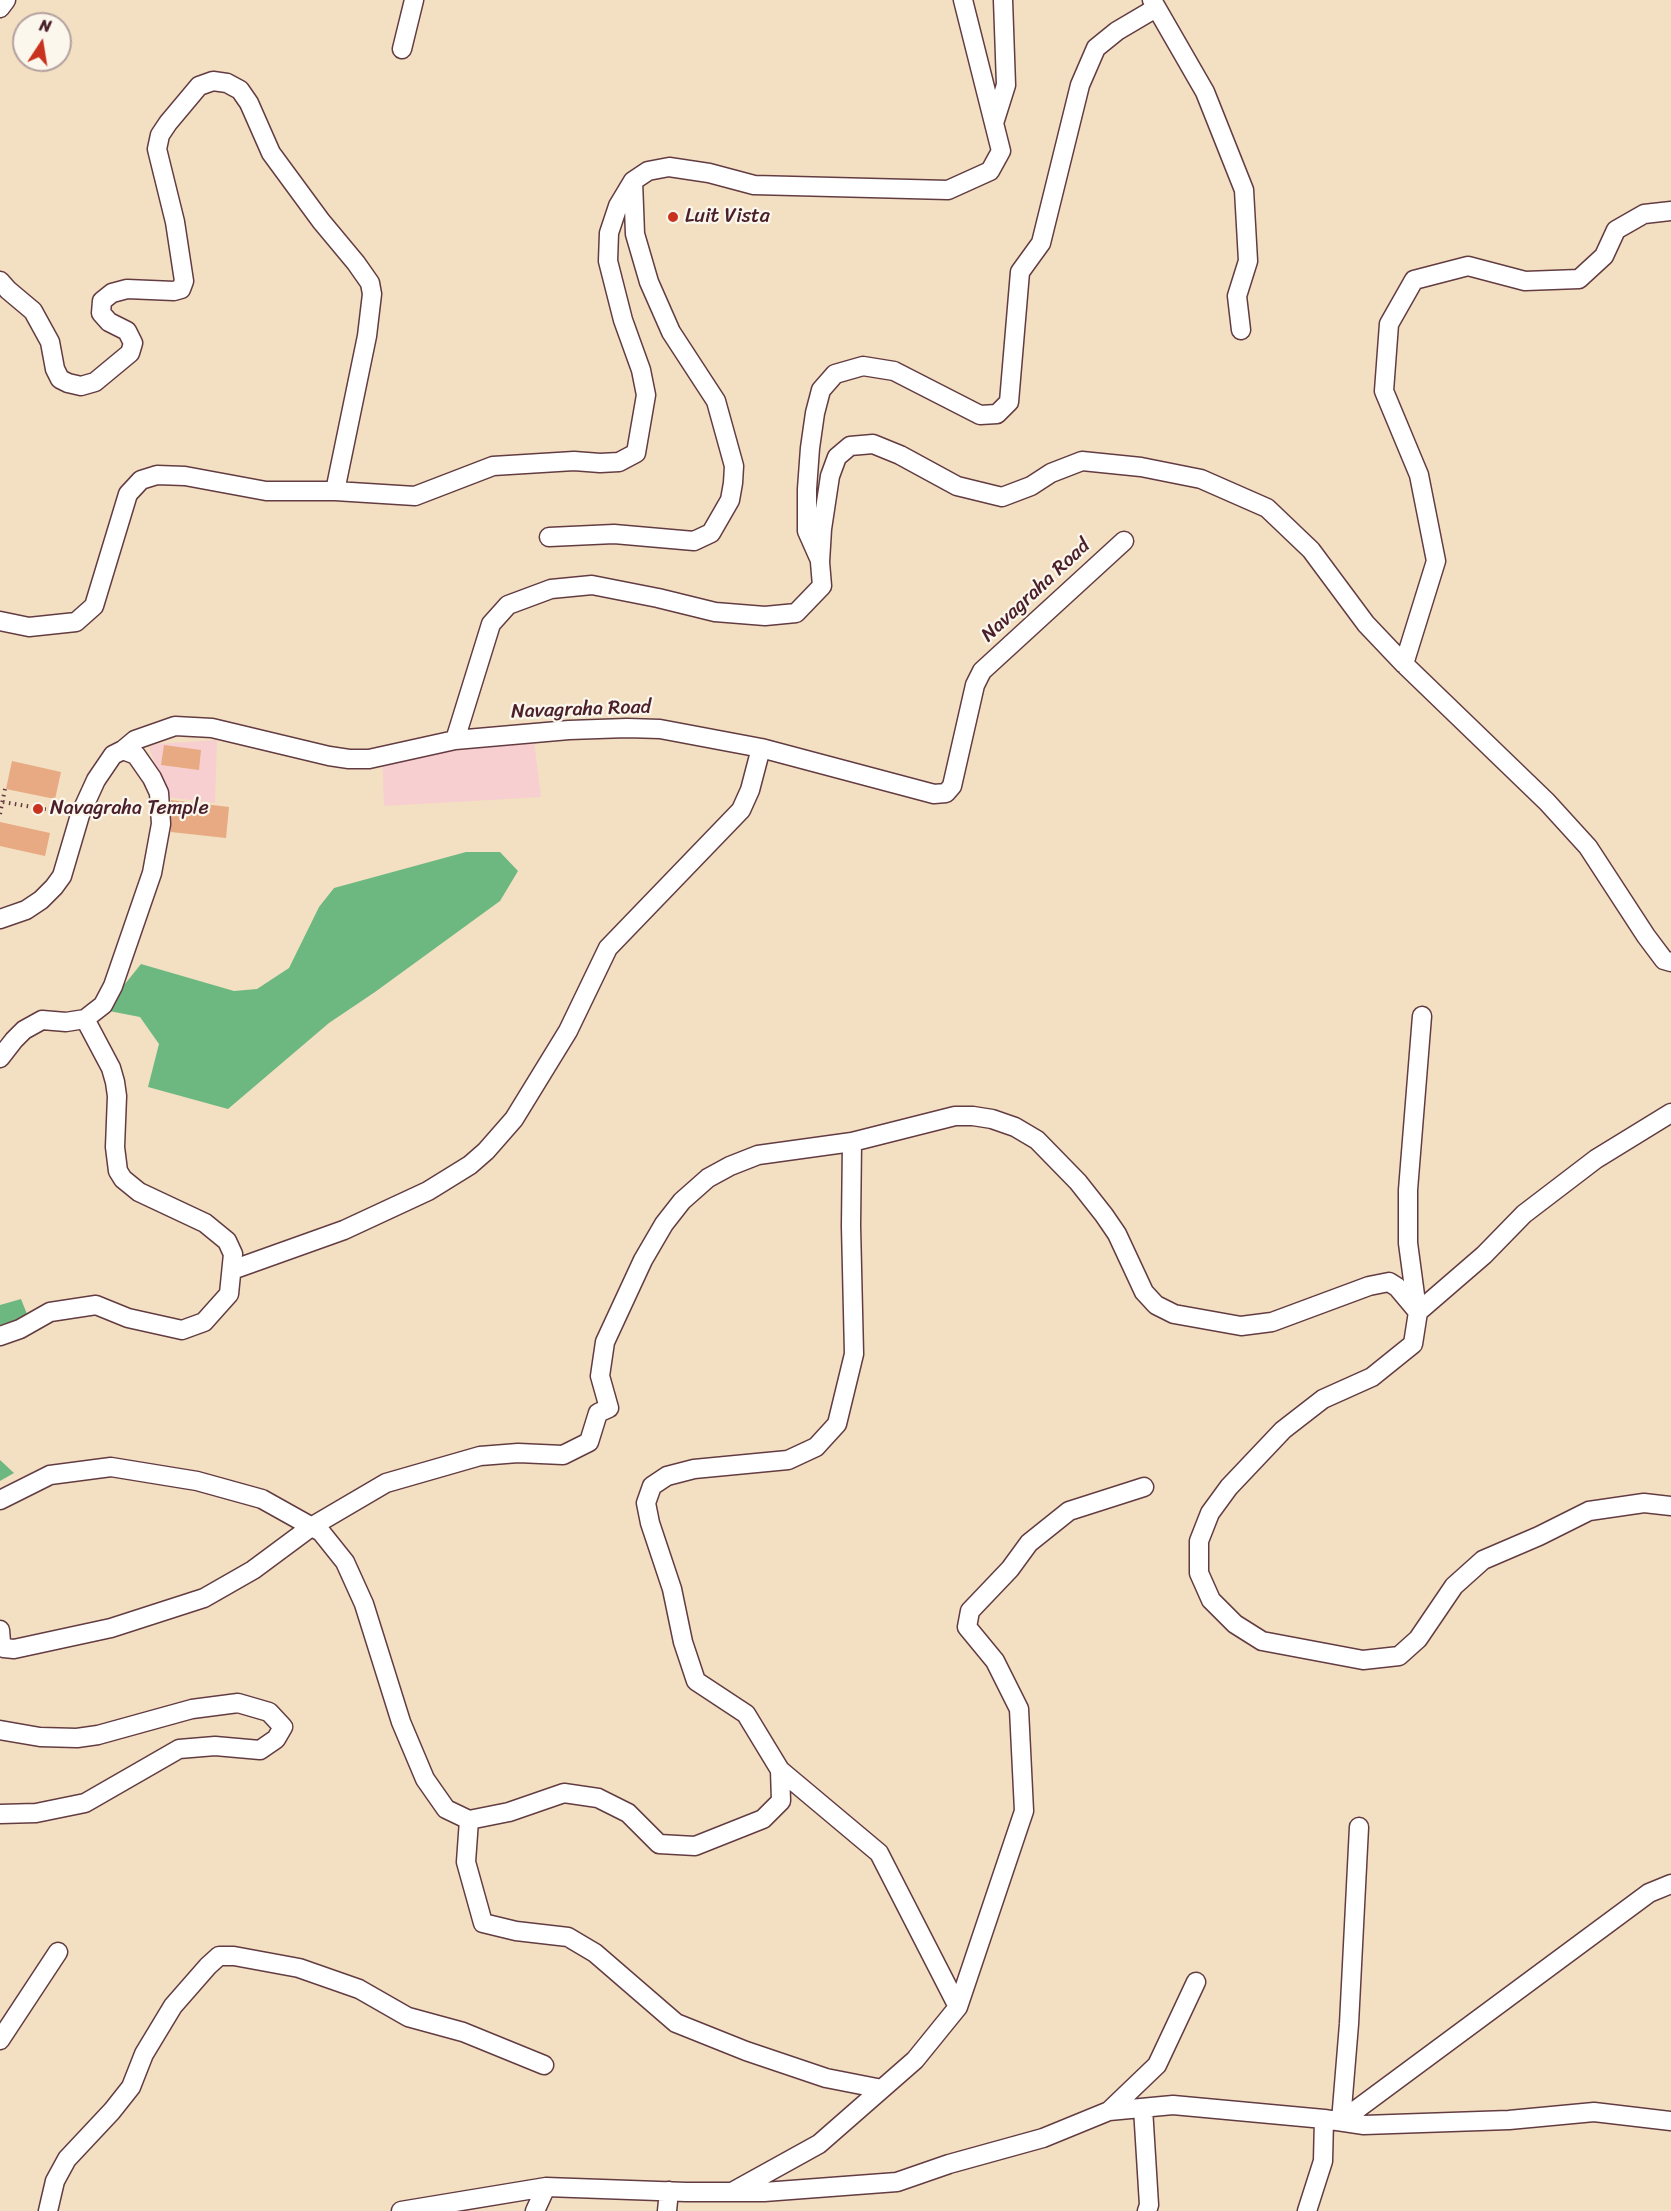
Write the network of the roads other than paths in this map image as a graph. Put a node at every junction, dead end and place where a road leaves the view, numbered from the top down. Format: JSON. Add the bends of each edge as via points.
{"nodes":[{"id":1,"x":6,"y":0,"type":"edge"},
{"id":2,"x":414,"y":0,"type":"edge"},
{"id":3,"x":963,"y":0,"type":"edge"},
{"id":4,"x":1003,"y":0,"type":"edge"},
{"id":5,"x":1154,"y":4,"type":"edge"},
{"id":6,"x":0,"y":8,"type":"edge"},
{"id":7,"x":402,"y":49,"type":"dead end"},
{"id":8,"x":995,"y":120,"type":"junction"},
{"id":9,"x":633,"y":181,"type":"junction"},
{"id":10,"x":1671,"y":211,"type":"edge"},
{"id":11,"x":0,"y":281,"type":"edge"},
{"id":12,"x":1241,"y":330,"type":"dead end"},
{"id":13,"x":335,"y":491,"type":"junction"},
{"id":14,"x":549,"y":537,"type":"dead end"},
{"id":15,"x":1124,"y":541,"type":"dead end"},
{"id":16,"x":820,"y":562,"type":"junction"},
{"id":17,"x":0,"y":621,"type":"edge"},
{"id":18,"x":1404,"y":664,"type":"junction"},
{"id":19,"x":455,"y":740,"type":"junction"},
{"id":20,"x":761,"y":748,"type":"junction"},
{"id":21,"x":123,"y":750,"type":"junction"},
{"id":22,"x":0,"y":919,"type":"edge"},
{"id":23,"x":1671,"y":962,"type":"edge"},
{"id":24,"x":1422,"y":1016,"type":"dead end"},
{"id":25,"x":85,"y":1019,"type":"junction"},
{"id":26,"x":0,"y":1058,"type":"edge"},
{"id":27,"x":1671,"y":1113,"type":"edge"},
{"id":28,"x":852,"y":1142,"type":"junction"},
{"id":29,"x":232,"y":1270,"type":"junction"},
{"id":30,"x":1418,"y":1312,"type":"junction"},
{"id":31,"x":0,"y":1336,"type":"edge"},
{"id":32,"x":1144,"y":1487,"type":"dead end"},
{"id":33,"x":0,"y":1500,"type":"edge"},
{"id":34,"x":1671,"y":1506,"type":"edge"},
{"id":35,"x":311,"y":1527,"type":"junction"},
{"id":36,"x":0,"y":1630,"type":"edge"},
{"id":37,"x":0,"y":1730,"type":"edge"},
{"id":38,"x":780,"y":1770,"type":"junction"},
{"id":39,"x":0,"y":1814,"type":"edge"},
{"id":40,"x":470,"y":1820,"type":"junction"},
{"id":41,"x":1359,"y":1827,"type":"dead end"},
{"id":42,"x":1671,"y":1884,"type":"edge"},
{"id":43,"x":58,"y":1952,"type":"dead end"},
{"id":44,"x":1196,"y":1982,"type":"dead end"},
{"id":45,"x":958,"y":2007,"type":"junction"},
{"id":46,"x":0,"y":2040,"type":"edge"},
{"id":47,"x":544,"y":2065,"type":"dead end"},
{"id":48,"x":882,"y":2089,"type":"junction"},
{"id":49,"x":1143,"y":2108,"type":"junction"},
{"id":50,"x":1109,"y":2111,"type":"junction"},
{"id":51,"x":1333,"y":2120,"type":"junction"},
{"id":52,"x":1671,"y":2121,"type":"edge"},
{"id":53,"x":546,"y":2187,"type":"junction"},
{"id":54,"x":669,"y":2191,"type":"junction"},
{"id":55,"x":733,"y":2192,"type":"junction"},
{"id":56,"x":48,"y":2211,"type":"edge"},
{"id":57,"x":401,"y":2211,"type":"edge"},
{"id":58,"x":535,"y":2211,"type":"edge"},
{"id":59,"x":667,"y":2211,"type":"edge"},
{"id":60,"x":1147,"y":2211,"type":"edge"},
{"id":61,"x":1307,"y":2211,"type":"edge"}],
"edges":[{"from":1,"to":6,"type":"street"},
{"from":2,"to":7,"type":"street"},
{"from":3,"to":8,"type":"street"},
{"from":4,"to":8,"type":"street","via":[[1006,85]]},
{"from":5,"to":12,"type":"street","via":[[1205,92],[1244,190],[1248,261],[1236,296]]},
{"from":5,"to":16,"type":"street","via":[[1096,48],[1080,85],[1041,243],[1020,272],[1009,402],[997,414],[980,415],[894,371],[863,366],[835,374],[821,390],[810,448],[807,510],[807,531]]},
{"from":8,"to":9,"type":"street","via":[[1001,151],[990,171],[948,190],[754,185],[669,167],[648,171]]},
{"from":9,"to":13,"type":"street","via":[[618,206],[609,233],[608,261],[646,395],[636,453],[619,462],[493,466],[415,496]]},
{"from":9,"to":14,"type":"street","via":[[635,234],[649,282],[672,332],[716,401],[734,465],[730,500],[711,533],[694,541],[614,534]]},
{"from":10,"to":18,"type":"street","via":[[1644,214],[1616,230],[1604,256],[1579,279],[1526,281],[1468,266],[1414,280],[1389,324],[1384,391],[1419,475],[1436,561]]},
{"from":11,"to":13,"type":"street","via":[[33,311],[50,342],[60,378],[81,386],[95,382],[130,353],[133,343],[127,331],[101,313],[102,302],[112,293],[127,289],[174,291],[181,289],[184,281],[175,222],[157,149],[160,135],[199,86],[213,81],[240,90],[271,153],[370,284],[368,336]]},
{"from":13,"to":17,"type":"street","via":[[266,491],[185,476],[157,475],[141,480],[128,494],[94,606],[76,622],[28,627]]},
{"from":15,"to":20,"type":"street","name":"Navagraha Road","via":[[982,671],[975,685],[952,786],[946,793],[934,794]]},
{"from":16,"to":18,"type":"street","via":[[830,476],[837,457],[850,446],[873,444],[957,486],[1002,497],[1082,461],[1141,467],[1201,478],[1267,508],[1311,550],[1366,624]]},
{"from":16,"to":19,"type":"street","via":[[822,586],[796,613],[765,616],[715,612],[592,585],[551,589],[508,605],[491,624]]},
{"from":18,"to":23,"type":"street","via":[[1588,847],[1652,944],[1664,960]]},
{"from":19,"to":20,"type":"street","name":"Navagraha Road","via":[[627,728],[660,729]]},
{"from":19,"to":21,"type":"street","name":"Navagraha Road","via":[[369,759],[349,759],[212,728],[175,726],[135,740]]},
{"from":20,"to":29,"type":"street","via":[[741,810],[608,948],[568,1031],[514,1119],[486,1151],[428,1191],[344,1230]]},
{"from":21,"to":22,"type":"street","name":"Navagraha Road","via":[[107,762],[80,815],[62,876],[54,887],[26,910]]},
{"from":21,"to":25,"type":"street","via":[[136,755],[152,778],[159,793],[161,824],[152,873],[113,986],[103,1005]]},
{"from":24,"to":30,"type":"street","via":[[1408,1190],[1408,1243]]},
{"from":25,"to":26,"type":"street","via":[[42,1020],[24,1030]]},
{"from":25,"to":29,"type":"street","via":[[115,1082],[118,1171],[139,1192],[218,1232],[233,1254]]},
{"from":27,"to":30,"type":"street","via":[[1596,1159],[1524,1214]]},
{"from":28,"to":30,"type":"street","via":[[955,1116],[992,1119],[1015,1127],[1037,1140],[1078,1182],[1117,1234],[1144,1292],[1156,1305],[1174,1314],[1241,1326],[1272,1322],[1389,1282]]},
{"from":28,"to":35,"type":"street","via":[[758,1155],[708,1178],[682,1201],[643,1260],[605,1342],[600,1376],[609,1408],[598,1413],[589,1442],[563,1455],[480,1456],[435,1467],[386,1483]]},
{"from":28,"to":38,"type":"street","via":[[854,1354],[837,1424],[816,1447],[788,1460],[694,1469],[667,1476],[652,1486],[646,1503],[696,1681],[746,1714]]},
{"from":29,"to":31,"type":"street","via":[[230,1294],[204,1322],[182,1330],[128,1318],[96,1305],[50,1312]]},
{"from":30,"to":34,"type":"street","via":[[1413,1344],[1372,1377],[1323,1399],[1283,1430],[1210,1513],[1199,1541],[1199,1573],[1211,1600],[1235,1624],[1262,1641],[1309,1651],[1363,1660],[1399,1656],[1418,1639],[1454,1586],[1484,1560],[1589,1511],[1644,1503]]},
{"from":32,"to":45,"type":"street","via":[[1069,1511],[1029,1543],[1011,1569],[970,1611],[967,1627],[995,1661],[1019,1709],[1024,1810]]},
{"from":33,"to":35,"type":"street","via":[[50,1475],[111,1467],[197,1481],[262,1499]]},
{"from":35,"to":36,"type":"street","via":[[253,1570],[204,1598],[111,1628],[14,1649],[4,1648]]},
{"from":35,"to":40,"type":"street","via":[[321,1532],[345,1562],[364,1604],[401,1722],[425,1779],[446,1809]]},
{"from":37,"to":39,"type":"street","via":[[77,1738],[192,1709],[238,1703],[269,1712],[283,1727],[276,1739],[260,1750],[215,1746],[179,1749],[86,1803],[36,1813]]},
{"from":38,"to":40,"type":"street","via":[[781,1801],[763,1819],[695,1846],[659,1844],[628,1813],[598,1798],[564,1793],[509,1812]]},
{"from":38,"to":45,"type":"street","via":[[879,1853]]},
{"from":40,"to":48,"type":"street","via":[[466,1862],[483,1923],[568,1937],[595,1953],[676,2023],[826,2078]]},
{"from":41,"to":51,"type":"street","via":[[1349,2024]]},
{"from":42,"to":51,"type":"street","via":[[1649,1893]]},
{"from":43,"to":46,"type":"street"},
{"from":44,"to":50,"type":"street","via":[[1157,2065]]},
{"from":45,"to":48,"type":"street","via":[[915,2060]]},
{"from":47,"to":56,"type":"street","via":[[463,2032],[408,2017],[359,1989],[299,1968],[219,1956],[173,2006],[144,2054],[131,2087],[67,2159],[55,2181]]},
{"from":48,"to":55,"type":"street","via":[[819,2144]]},
{"from":49,"to":50,"type":"street"},
{"from":49,"to":51,"type":"street","via":[[1173,2104]]},
{"from":49,"to":60,"type":"street"},
{"from":50,"to":55,"type":"street","via":[[1043,2138],[897,2182]]},
{"from":51,"to":52,"type":"street","via":[[1364,2125],[1497,2121],[1594,2112]]},
{"from":51,"to":61,"type":"street"},
{"from":53,"to":54,"type":"street"},
{"from":53,"to":57,"type":"street"},
{"from":53,"to":58,"type":"street"},
{"from":54,"to":55,"type":"street"},
{"from":54,"to":59,"type":"street"}]}
